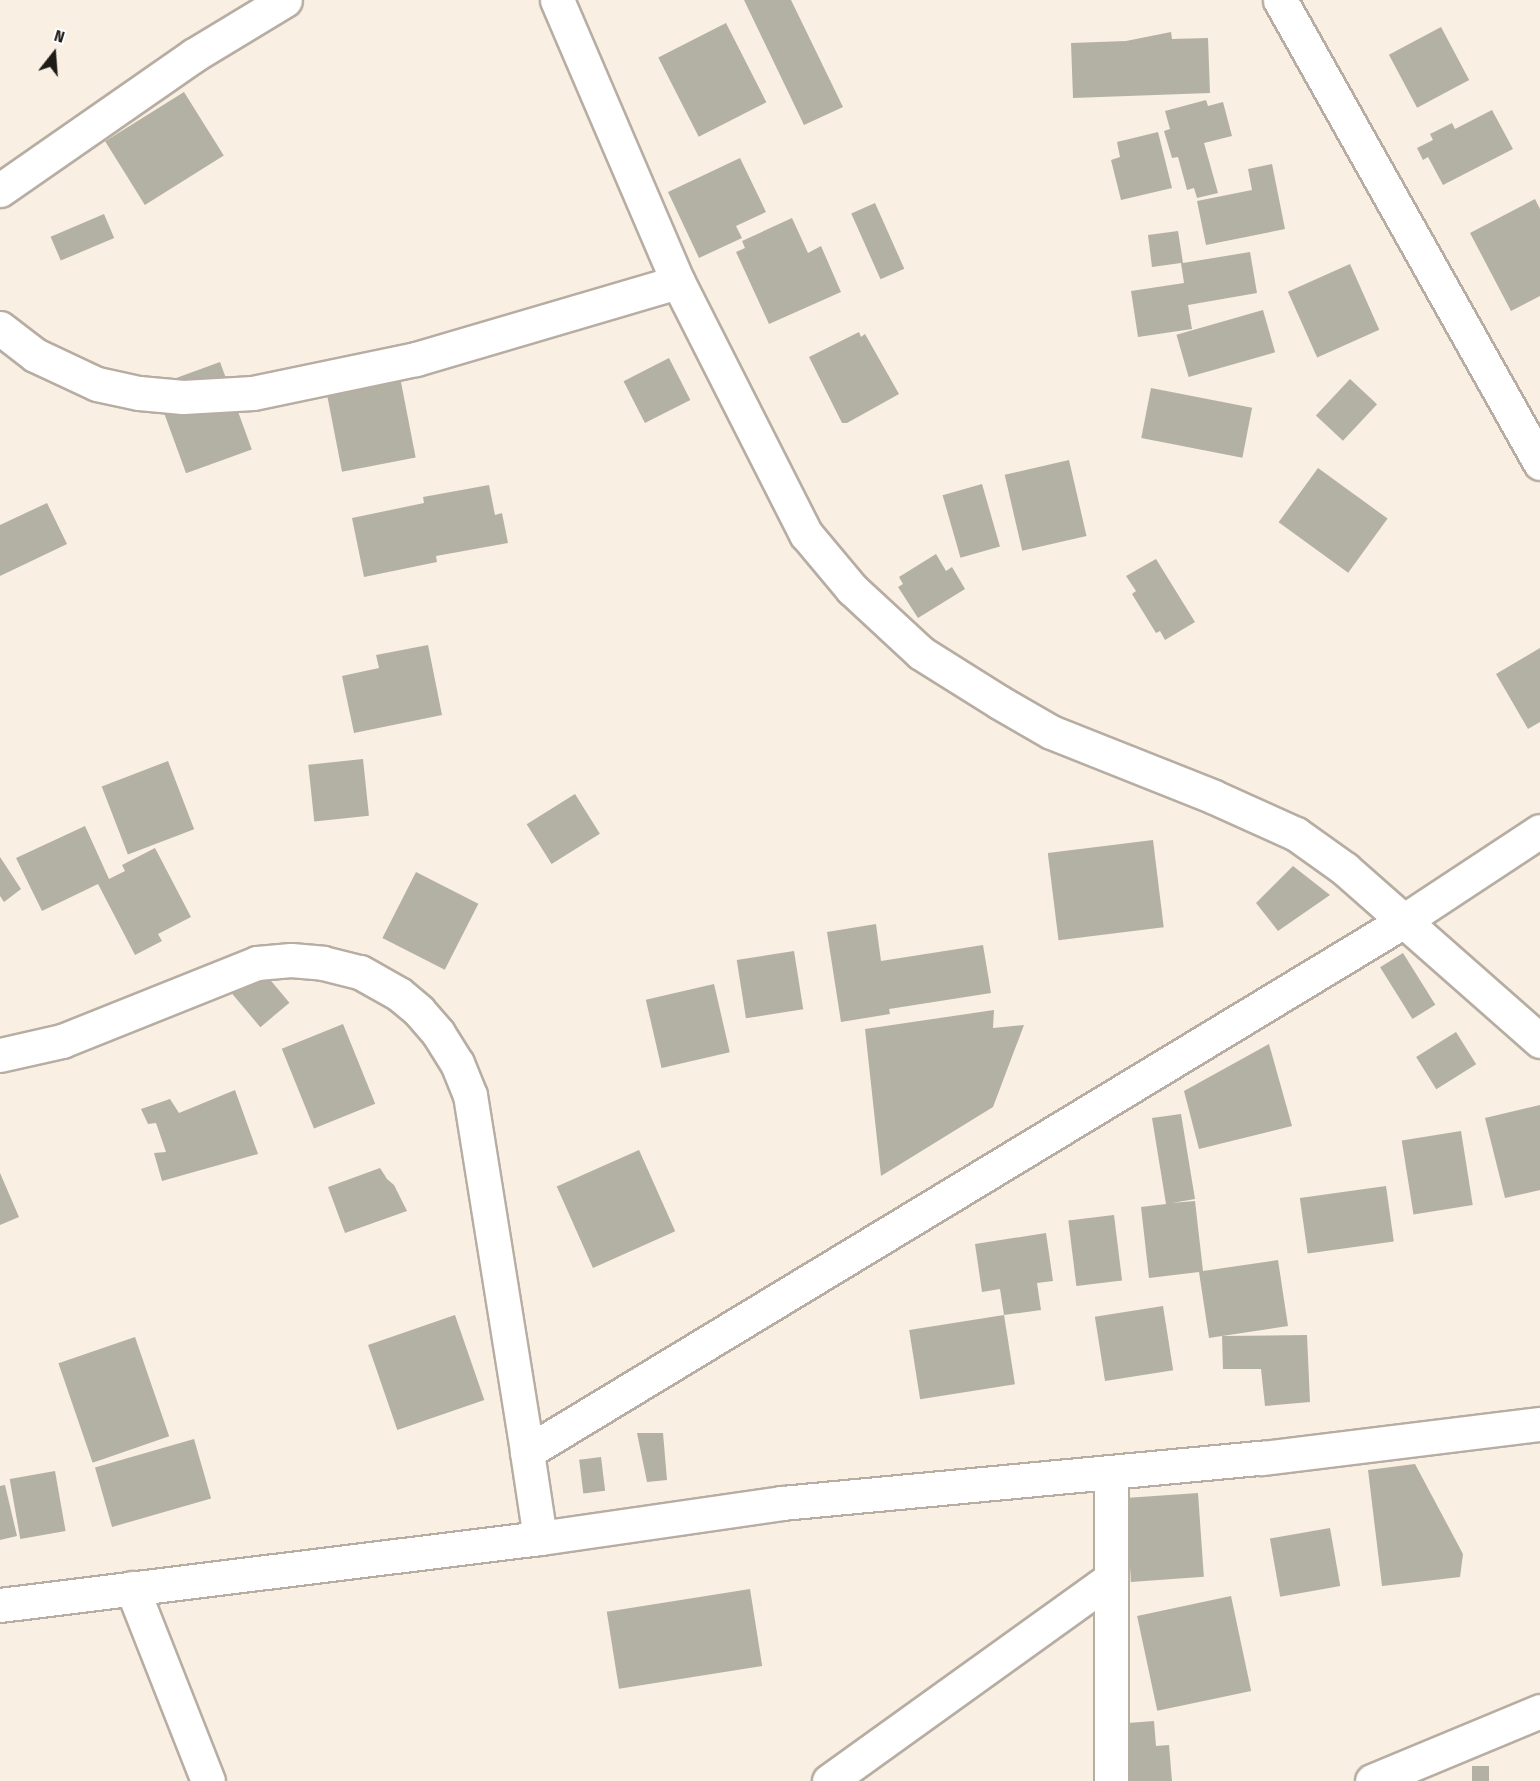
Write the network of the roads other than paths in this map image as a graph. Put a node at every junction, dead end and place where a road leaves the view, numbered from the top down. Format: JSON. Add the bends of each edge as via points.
{"nodes":[{"id":1,"x":285,"y":0,"type":"edge"},
{"id":2,"x":556,"y":0,"type":"edge"},
{"id":3,"x":1280,"y":0,"type":"edge"},
{"id":4,"x":0,"y":190,"type":"edge"},
{"id":5,"x":678,"y":282,"type":"junction"},
{"id":6,"x":0,"y":328,"type":"edge"},
{"id":7,"x":1540,"y":463,"type":"edge"},
{"id":8,"x":1540,"y":831,"type":"edge"},
{"id":9,"x":1402,"y":922,"type":"junction"},
{"id":10,"x":1540,"y":1041,"type":"edge"},
{"id":11,"x":0,"y":1055,"type":"edge"},
{"id":12,"x":1540,"y":1424,"type":"edge"},
{"id":13,"x":527,"y":1452,"type":"junction"},
{"id":14,"x":1111,"y":1472,"type":"junction"},
{"id":15,"x":540,"y":1538,"type":"junction"},
{"id":16,"x":1111,"y":1578,"type":"junction"},
{"id":17,"x":132,"y":1588,"type":"junction"},
{"id":18,"x":0,"y":1605,"type":"edge"},
{"id":19,"x":1540,"y":1711,"type":"edge"},
{"id":20,"x":208,"y":1781,"type":"edge"},
{"id":21,"x":829,"y":1781,"type":"edge"},
{"id":22,"x":1111,"y":1781,"type":"edge"},
{"id":23,"x":1372,"y":1781,"type":"edge"}],
"edges":[{"from":1,"to":4,"type":"street","via":[[194,55]]},
{"from":2,"to":5,"type":"street"},
{"from":3,"to":7,"type":"street"},
{"from":5,"to":6,"type":"street","via":[[416,359],[253,393],[183,397],[98,384],[35,355]]},
{"from":5,"to":9,"type":"street","via":[[806,534],[852,589],[921,652],[1052,732],[1296,834],[1345,869]]},
{"from":8,"to":9,"type":"street"},
{"from":9,"to":10,"type":"street"},
{"from":9,"to":13,"type":"street"},
{"from":11,"to":13,"type":"street","via":[[62,1041],[257,963],[323,963],[360,972],[399,994],[438,1033],[457,1063],[470,1095]]},
{"from":12,"to":14,"type":"street"},
{"from":13,"to":15,"type":"street"},
{"from":14,"to":15,"type":"street","via":[[782,1503]]},
{"from":14,"to":16,"type":"street"},
{"from":15,"to":17,"type":"street"},
{"from":16,"to":21,"type":"street"},
{"from":16,"to":22,"type":"street"},
{"from":17,"to":18,"type":"street"},
{"from":17,"to":20,"type":"street"},
{"from":19,"to":23,"type":"street"}]}
